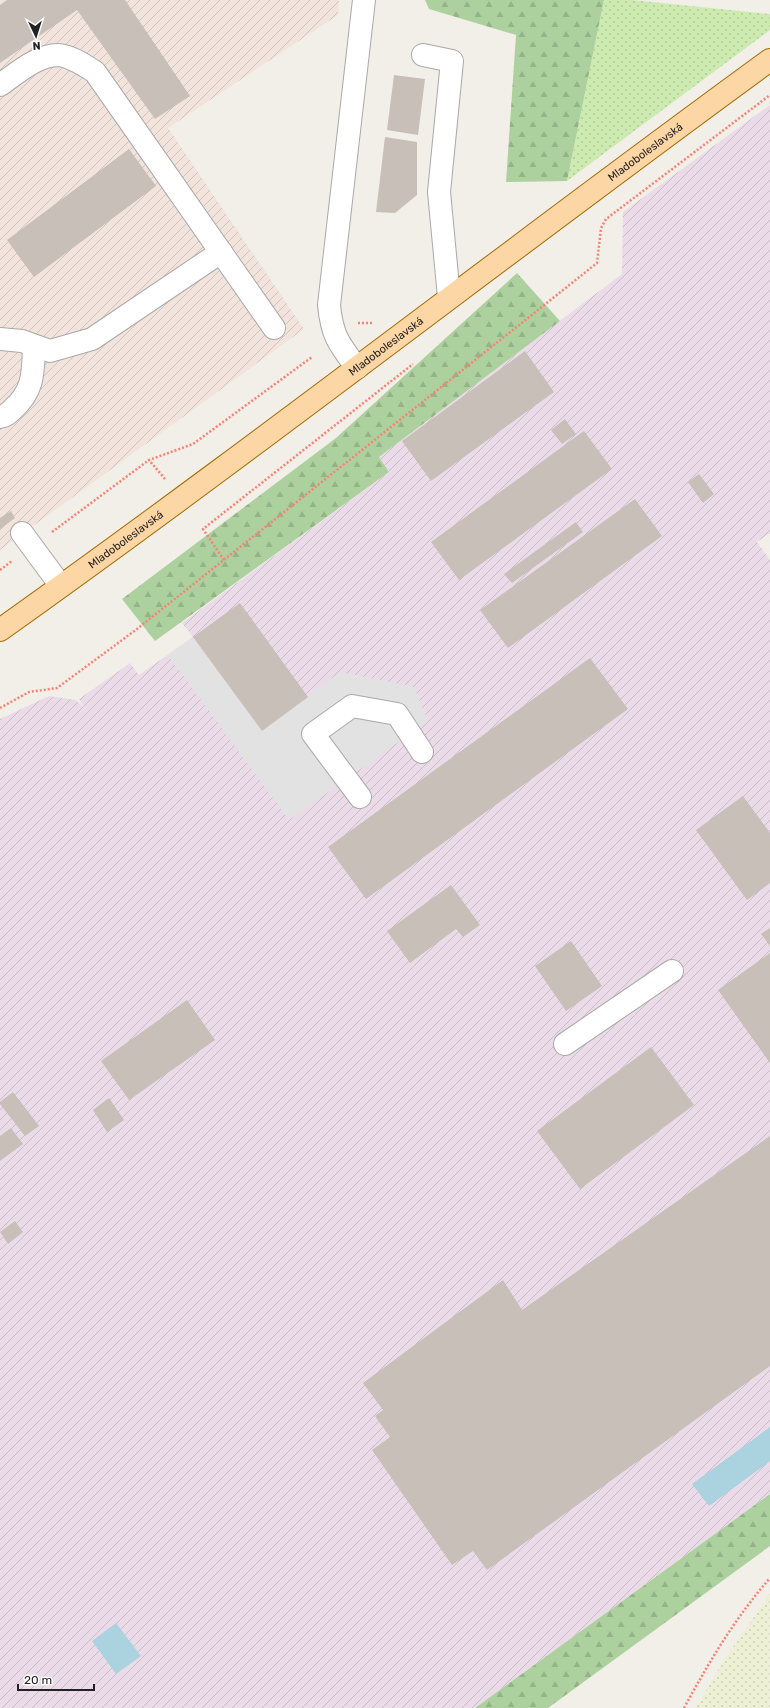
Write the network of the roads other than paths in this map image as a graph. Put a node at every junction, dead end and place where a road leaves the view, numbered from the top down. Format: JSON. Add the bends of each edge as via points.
{"nodes":[{"id":1,"x":364,"y":0,"type":"edge"},
{"id":2,"x":422,"y":55,"type":"dead end"},
{"id":3,"x":770,"y":60,"type":"edge"},
{"id":4,"x":0,"y":85,"type":"edge"},
{"id":5,"x":221,"y":252,"type":"junction"},
{"id":6,"x":449,"y":297,"type":"junction"},
{"id":7,"x":274,"y":328,"type":"dead end"},
{"id":8,"x":0,"y":339,"type":"edge"},
{"id":9,"x":34,"y":346,"type":"junction"},
{"id":10,"x":357,"y":368,"type":"junction"},
{"id":11,"x":0,"y":417,"type":"edge"},
{"id":12,"x":27,"y":540,"type":"road end"},
{"id":13,"x":61,"y":586,"type":"junction"},
{"id":14,"x":0,"y":630,"type":"edge"},
{"id":15,"x":422,"y":752,"type":"dead end"},
{"id":16,"x":360,"y":797,"type":"dead end"},
{"id":17,"x":672,"y":971,"type":"dead end"},
{"id":18,"x":565,"y":1044,"type":"dead end"}],
"edges":[{"from":1,"to":10,"type":"lane","via":[[329,305],[336,340]]},
{"from":2,"to":6,"type":"lane","via":[[452,61],[440,192]]},
{"from":3,"to":6,"type":"main road","name":"Mladoboleslavská"},
{"from":4,"to":5,"type":"lane","via":[[39,59],[58,55],[95,72]]},
{"from":5,"to":7,"type":"lane"},
{"from":5,"to":9,"type":"lane","via":[[92,339],[50,351]]},
{"from":6,"to":10,"type":"main road","name":"Mladoboleslavská"},
{"from":8,"to":9,"type":"lane","via":[[22,341]]},
{"from":9,"to":11,"type":"lane","via":[[33,377],[24,399],[5,416]]},
{"from":10,"to":13,"type":"main road","name":"Mladoboleslavská"},
{"from":12,"to":13,"type":"lane"},
{"from":13,"to":14,"type":"main road","name":"Mladoboleslavská"},
{"from":15,"to":16,"type":"lane","via":[[397,714],[352,706],[313,734]]},
{"from":17,"to":18,"type":"lane"}]}
